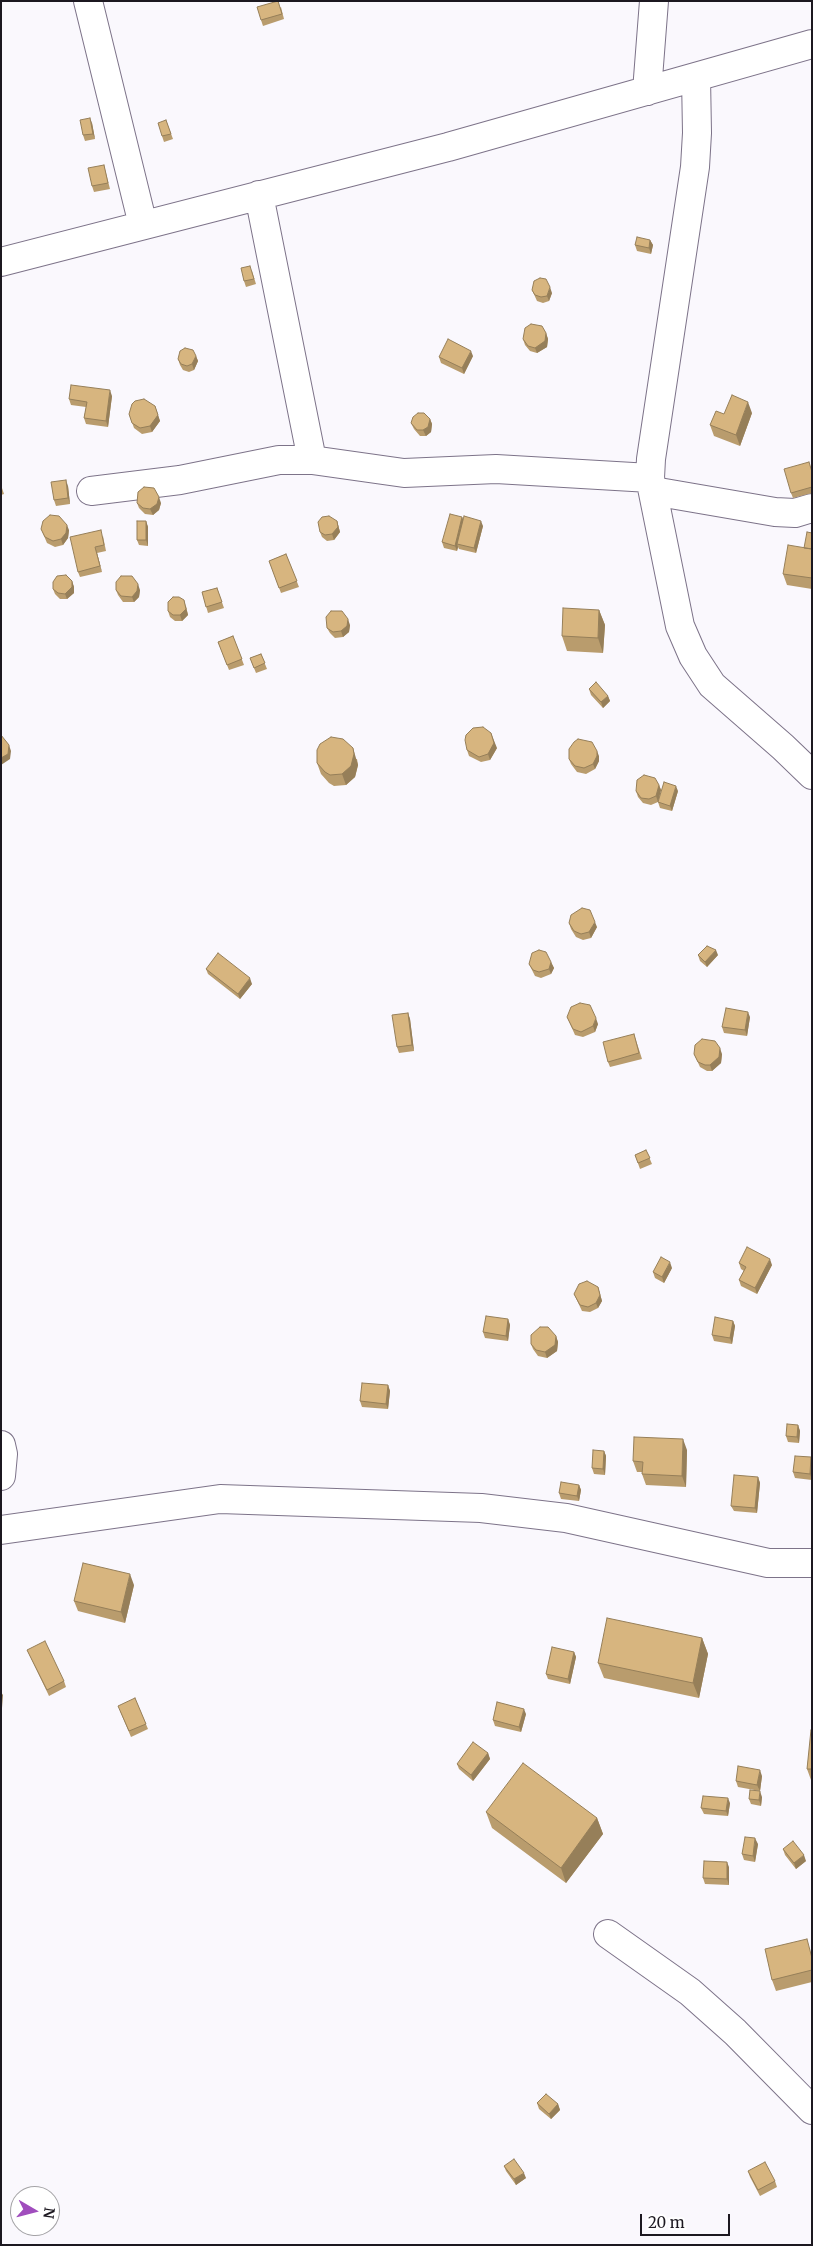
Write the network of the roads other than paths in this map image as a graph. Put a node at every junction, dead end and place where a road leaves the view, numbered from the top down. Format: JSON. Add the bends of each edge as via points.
{"nodes":[{"id":1,"x":88,"y":1,"type":"edge"},
{"id":2,"x":654,"y":1,"type":"edge"},
{"id":3,"x":812,"y":44,"type":"edge"},
{"id":4,"x":696,"y":77,"type":"junction"},
{"id":5,"x":647,"y":91,"type":"junction"},
{"id":6,"x":259,"y":195,"type":"junction"},
{"id":7,"x":143,"y":226,"type":"junction"},
{"id":8,"x":1,"y":262,"type":"edge"},
{"id":9,"x":312,"y":460,"type":"junction"},
{"id":10,"x":652,"y":485,"type":"junction"},
{"id":11,"x":91,"y":491,"type":"dead end"},
{"id":12,"x":812,"y":508,"type":"edge"},
{"id":13,"x":812,"y":775,"type":"edge"},
{"id":14,"x":1,"y":1445,"type":"edge"},
{"id":15,"x":1,"y":1476,"type":"edge"},
{"id":16,"x":1,"y":1530,"type":"edge"},
{"id":17,"x":812,"y":1563,"type":"edge"},
{"id":18,"x":608,"y":1934,"type":"dead end"},
{"id":19,"x":812,"y":2110,"type":"edge"}],
"edges":[{"from":1,"to":7,"type":"street"},
{"from":2,"to":5,"type":"street"},
{"from":3,"to":4,"type":"street"},
{"from":4,"to":5,"type":"street"},
{"from":4,"to":10,"type":"street","via":[[695,167],[650,459]]},
{"from":5,"to":6,"type":"street","via":[[448,147]]},
{"from":6,"to":7,"type":"street"},
{"from":6,"to":9,"type":"street"},
{"from":7,"to":8,"type":"street"},
{"from":9,"to":10,"type":"street","via":[[404,473],[496,469]]},
{"from":9,"to":11,"type":"street","via":[[279,460],[180,480]]},
{"from":10,"to":12,"type":"street","via":[[775,512],[795,513]]},
{"from":10,"to":13,"type":"street","via":[[680,626],[693,656],[712,685]]},
{"from":14,"to":15,"type":"street"},
{"from":16,"to":17,"type":"street","via":[[220,1499],[481,1508],[566,1518],[768,1563]]},
{"from":18,"to":19,"type":"street","via":[[690,1992],[735,2032]]}]}
